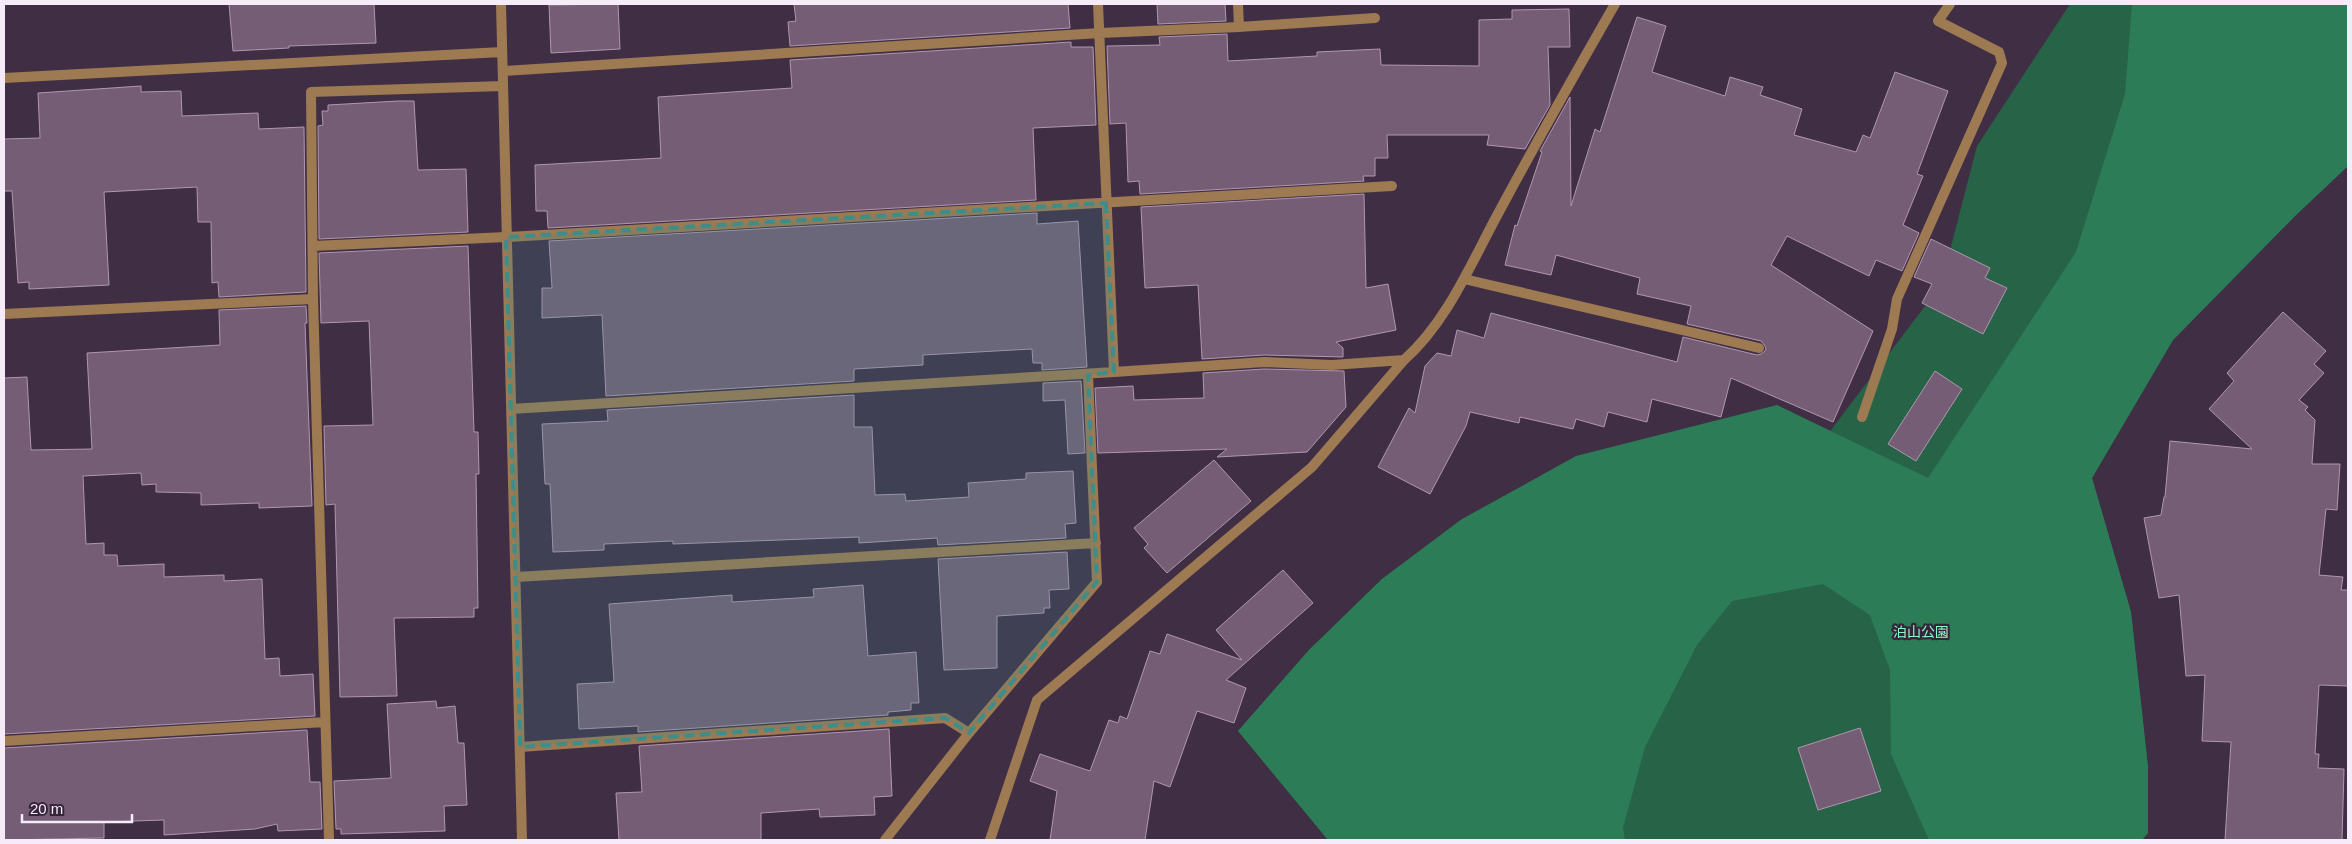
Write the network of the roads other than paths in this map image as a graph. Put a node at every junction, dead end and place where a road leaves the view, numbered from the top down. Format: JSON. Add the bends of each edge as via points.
{"nodes":[{"id":1,"x":501,"y":4,"type":"edge"},
{"id":2,"x":1098,"y":4,"type":"edge"},
{"id":3,"x":1238,"y":4,"type":"edge"},
{"id":4,"x":1615,"y":4,"type":"edge"},
{"id":5,"x":1950,"y":4,"type":"edge"},
{"id":6,"x":1375,"y":18,"type":"dead end"},
{"id":7,"x":1239,"y":27,"type":"junction"},
{"id":8,"x":1100,"y":33,"type":"junction"},
{"id":9,"x":502,"y":52,"type":"junction"},
{"id":10,"x":502,"y":71,"type":"junction"},
{"id":11,"x":4,"y":78,"type":"edge"},
{"id":12,"x":503,"y":86,"type":"junction"},
{"id":13,"x":1392,"y":186,"type":"dead end"},
{"id":14,"x":1106,"y":203,"type":"junction"},
{"id":15,"x":506,"y":238,"type":"junction"},
{"id":16,"x":313,"y":246,"type":"junction"},
{"id":17,"x":1464,"y":279,"type":"junction"},
{"id":18,"x":314,"y":299,"type":"junction"},
{"id":19,"x":4,"y":314,"type":"edge"},
{"id":20,"x":1759,"y":348,"type":"dead end"},
{"id":21,"x":1404,"y":360,"type":"junction"},
{"id":22,"x":1114,"y":372,"type":"junction"},
{"id":23,"x":1088,"y":375,"type":"junction"},
{"id":24,"x":511,"y":409,"type":"junction"},
{"id":25,"x":1862,"y":417,"type":"dead end"},
{"id":26,"x":1096,"y":543,"type":"junction"},
{"id":27,"x":516,"y":577,"type":"junction"},
{"id":28,"x":325,"y":722,"type":"junction"},
{"id":29,"x":969,"y":733,"type":"junction"},
{"id":30,"x":4,"y":741,"type":"edge"},
{"id":31,"x":520,"y":747,"type":"junction"},
{"id":32,"x":329,"y":840,"type":"edge"},
{"id":33,"x":522,"y":840,"type":"edge"},
{"id":34,"x":885,"y":840,"type":"edge"},
{"id":35,"x":990,"y":840,"type":"edge"}],
"edges":[{"from":1,"to":9,"type":"street"},
{"from":2,"to":8,"type":"street"},
{"from":3,"to":7,"type":"street"},
{"from":4,"to":17,"type":"street"},
{"from":5,"to":25,"type":"street","via":[[1938,22],[1998,52],[2002,63],[1896,299],[1892,329]]},
{"from":6,"to":7,"type":"street"},
{"from":7,"to":8,"type":"street"},
{"from":8,"to":10,"type":"street"},
{"from":8,"to":14,"type":"street"},
{"from":9,"to":10,"type":"street"},
{"from":9,"to":11,"type":"street"},
{"from":10,"to":12,"type":"street"},
{"from":12,"to":15,"type":"street"},
{"from":12,"to":16,"type":"street","via":[[311,92]]},
{"from":13,"to":14,"type":"street"},
{"from":14,"to":15,"type":"street"},
{"from":14,"to":22,"type":"street"},
{"from":15,"to":16,"type":"street"},
{"from":15,"to":24,"type":"street"},
{"from":16,"to":18,"type":"street"},
{"from":17,"to":20,"type":"street"},
{"from":17,"to":21,"type":"street","via":[[1421,345]]},
{"from":18,"to":19,"type":"street"},
{"from":18,"to":28,"type":"street"},
{"from":21,"to":22,"type":"street","via":[[1332,364],[1264,362]]},
{"from":21,"to":35,"type":"street","via":[[1312,467],[1037,700]]},
{"from":22,"to":23,"type":"street"},
{"from":23,"to":24,"type":"street"},
{"from":23,"to":26,"type":"street"},
{"from":24,"to":27,"type":"street"},
{"from":26,"to":27,"type":"street"},
{"from":26,"to":29,"type":"street","via":[[1097,582]]},
{"from":27,"to":31,"type":"street"},
{"from":28,"to":30,"type":"street"},
{"from":28,"to":32,"type":"street"},
{"from":29,"to":31,"type":"street","via":[[945,718]]},
{"from":29,"to":34,"type":"street"},
{"from":31,"to":33,"type":"street"}]}
